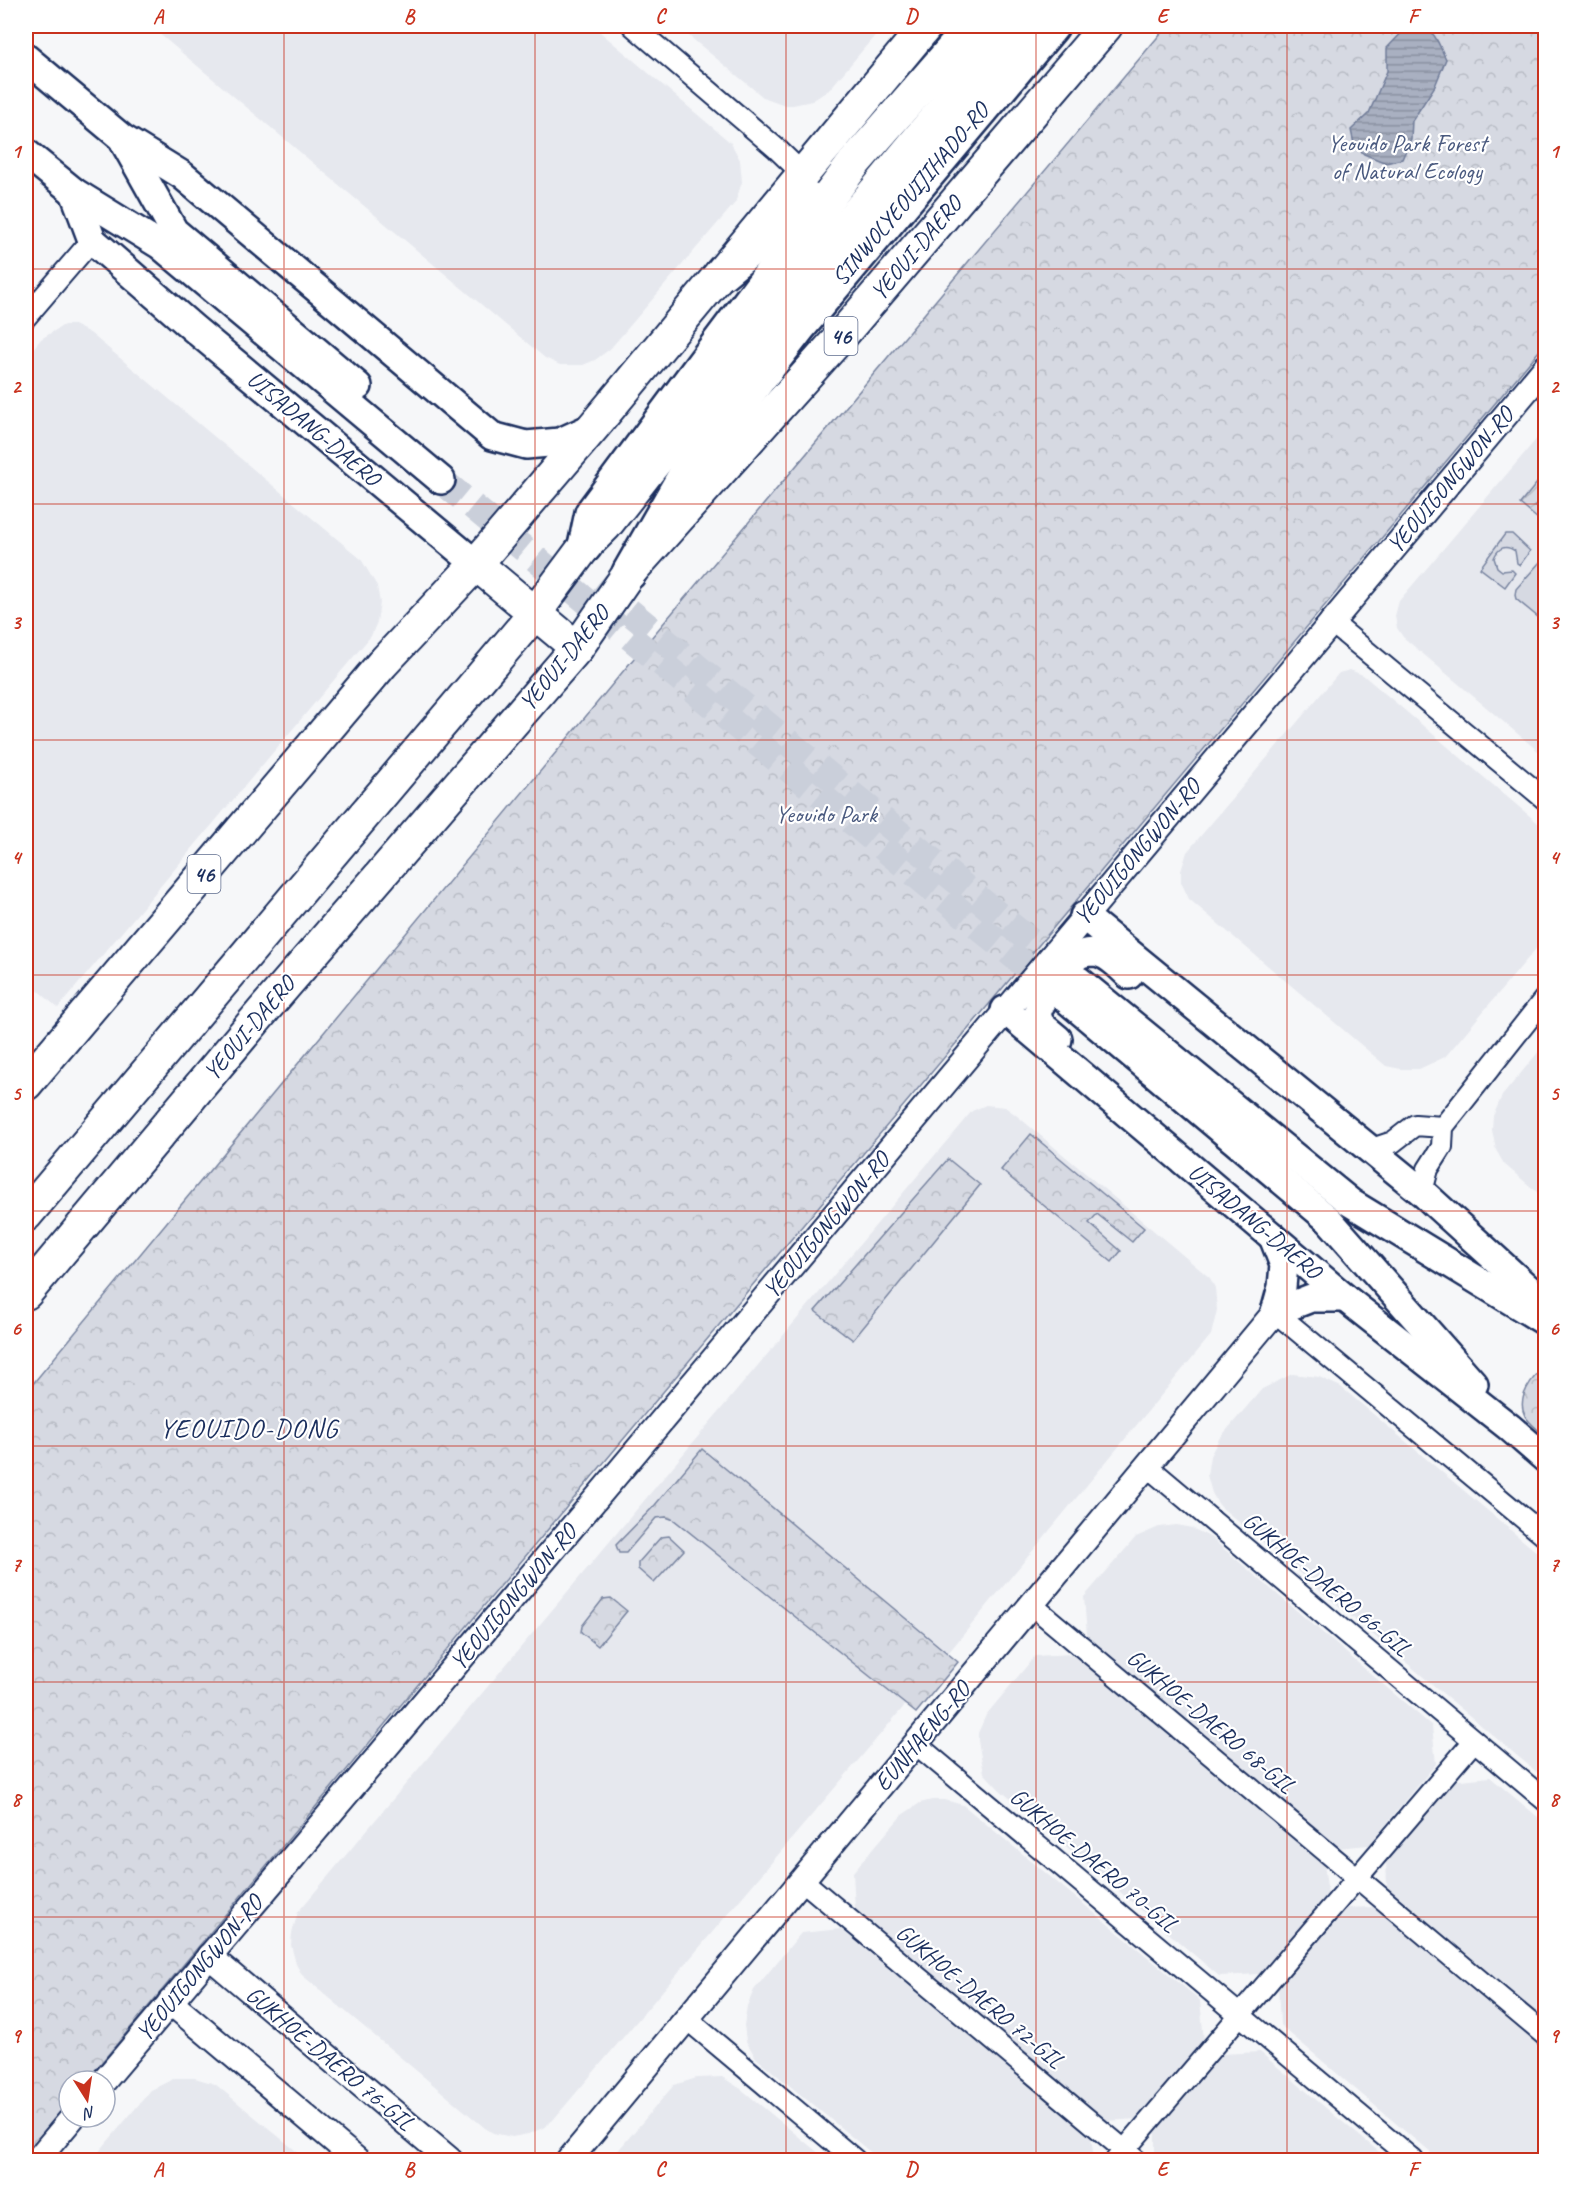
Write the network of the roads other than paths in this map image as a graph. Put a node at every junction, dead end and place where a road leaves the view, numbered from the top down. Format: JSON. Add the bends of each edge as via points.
{"nodes":[{"id":1,"x":633,"y":26,"type":"edge"},
{"id":2,"x":926,"y":26,"type":"edge"},
{"id":3,"x":972,"y":26,"type":"edge"},
{"id":4,"x":1012,"y":26,"type":"edge"},
{"id":5,"x":1052,"y":26,"type":"edge"},
{"id":6,"x":1106,"y":26,"type":"edge"},
{"id":7,"x":26,"y":58,"type":"edge"},
{"id":8,"x":122,"y":138,"type":"junction"},
{"id":9,"x":26,"y":153,"type":"edge"},
{"id":10,"x":855,"y":162,"type":"junction"},
{"id":11,"x":802,"y":173,"type":"junction"},
{"id":12,"x":74,"y":192,"type":"junction"},
{"id":13,"x":92,"y":240,"type":"junction"},
{"id":14,"x":722,"y":273,"type":"junction"},
{"id":15,"x":26,"y":317,"type":"edge"},
{"id":16,"x":1545,"y":367,"type":"edge"},
{"id":17,"x":594,"y":426,"type":"junction"},
{"id":18,"x":585,"y":546,"type":"junction"},
{"id":19,"x":476,"y":564,"type":"junction"},
{"id":20,"x":629,"y":573,"type":"junction"},
{"id":21,"x":535,"y":613,"type":"junction"},
{"id":22,"x":1330,"y":621,"type":"junction"},
{"id":23,"x":577,"y":648,"type":"junction"},
{"id":24,"x":1545,"y":801,"type":"edge"},
{"id":25,"x":1084,"y":916,"type":"junction"},
{"id":26,"x":1545,"y":997,"type":"edge"},
{"id":27,"x":1190,"y":1003,"type":"junction"},
{"id":28,"x":1005,"y":1010,"type":"junction"},
{"id":29,"x":26,"y":1084,"type":"edge"},
{"id":30,"x":1105,"y":1094,"type":"junction"},
{"id":31,"x":1446,"y":1124,"type":"junction"},
{"id":32,"x":1369,"y":1150,"type":"junction"},
{"id":33,"x":1422,"y":1191,"type":"junction"},
{"id":34,"x":26,"y":1215,"type":"edge"},
{"id":35,"x":1273,"y":1236,"type":"junction"},
{"id":36,"x":26,"y":1293,"type":"edge"},
{"id":37,"x":1345,"y":1298,"type":"junction"},
{"id":38,"x":1545,"y":1305,"type":"edge"},
{"id":39,"x":1275,"y":1312,"type":"junction"},
{"id":40,"x":1545,"y":1322,"type":"edge"},
{"id":41,"x":1509,"y":1427,"type":"junction"},
{"id":42,"x":1545,"y":1459,"type":"edge"},
{"id":43,"x":1147,"y":1466,"type":"junction"},
{"id":44,"x":1545,"y":1537,"type":"edge"},
{"id":45,"x":1032,"y":1605,"type":"junction"},
{"id":46,"x":1474,"y":1741,"type":"junction"},
{"id":47,"x":916,"y":1744,"type":"junction"},
{"id":48,"x":1545,"y":1801,"type":"edge"},
{"id":49,"x":1357,"y":1878,"type":"junction"},
{"id":50,"x":802,"y":1880,"type":"junction"},
{"id":51,"x":209,"y":1956,"type":"junction"},
{"id":52,"x":170,"y":2002,"type":"junction"},
{"id":53,"x":1240,"y":2015,"type":"junction"},
{"id":54,"x":687,"y":2019,"type":"junction"},
{"id":55,"x":1545,"y":2036,"type":"edge"},
{"id":56,"x":114,"y":2069,"type":"edge"},
{"id":57,"x":64,"y":2129,"type":"edge"},
{"id":58,"x":438,"y":2156,"type":"edge"},
{"id":59,"x":1126,"y":2157,"type":"edge"},
{"id":60,"x":352,"y":2159,"type":"edge"},
{"id":61,"x":37,"y":2160,"type":"edge"},
{"id":62,"x":569,"y":2160,"type":"edge"},
{"id":63,"x":855,"y":2160,"type":"edge"},
{"id":64,"x":1413,"y":2160,"type":"edge"}],
"edges":[{"from":1,"to":11,"type":"street"},
{"from":2,"to":11,"type":"main road","number":"46"},
{"from":3,"to":10,"type":"highway"},
{"from":4,"to":18,"type":"main road","name":"YEOUI-DAERO"},
{"from":5,"to":20,"type":"highway","name":"SINWOLYEOUIJIHADO-RO","via":[[799,327],[688,470]]},
{"from":6,"to":20,"type":"main road","name":"YEOUI-DAERO","number":"46","via":[[835,343]]},
{"from":7,"to":8,"type":"main road","name":"UISADANG-DAERO"},
{"from":8,"to":12,"type":"main road","name":"UISADANG-DAERO","via":[[174,231],[446,473],[160,245]]},
{"from":8,"to":17,"type":"main road","name":"UISADANG-DAERO","via":[[182,175],[492,436],[526,446],[560,442]]},
{"from":9,"to":12,"type":"main road","name":"UISADANG-DAERO"},
{"from":10,"to":14,"type":"highway"},
{"from":10,"to":18,"type":"highway","via":[[592,513]]},
{"from":11,"to":14,"type":"main road","number":"46"},
{"from":12,"to":13,"type":"main road","name":"UISADANG-DAERO"},
{"from":13,"to":15,"type":"street"},
{"from":13,"to":19,"type":"main road","name":"UISADANG-DAERO"},
{"from":14,"to":17,"type":"main road","number":"46"},
{"from":16,"to":22,"type":"street","name":"YEOUIGONGWON-RO"},
{"from":17,"to":19,"type":"main road","number":"46"},
{"from":18,"to":21,"type":"main road","name":"YEOUI-DAERO"},
{"from":19,"to":21,"type":"main road","name":"UISADANG-DAERO"},
{"from":19,"to":29,"type":"main road","number":"46","via":[[382,664]]},
{"from":20,"to":23,"type":"main road","name":"YEOUI-DAERO","number":"46"},
{"from":21,"to":23,"type":"main road","name":"UISADANG-DAERO"},
{"from":21,"to":34,"type":"main road","name":"YEOUI-DAERO"},
{"from":22,"to":24,"type":"street"},
{"from":22,"to":25,"type":"street","name":"YEOUIGONGWON-RO"},
{"from":23,"to":36,"type":"main road","name":"YEOUI-DAERO","number":"46"},
{"from":25,"to":27,"type":"main road"},
{"from":25,"to":28,"type":"street","name":"YEOUIGONGWON-RO"},
{"from":26,"to":31,"type":"street"},
{"from":27,"to":30,"type":"main road","via":[[1129,975],[1112,960],[1094,952],[1080,955],[1059,976],[1038,1008],[1038,1019]]},
{"from":27,"to":32,"type":"main road"},
{"from":28,"to":30,"type":"main road","name":"UISADANG-DAERO"},
{"from":28,"to":51,"type":"street","name":"YEOUIGONGWON-RO"},
{"from":30,"to":35,"type":"main road","name":"UISADANG-DAERO"},
{"from":31,"to":32,"type":"street","via":[[1415,1125],[1393,1142]]},
{"from":31,"to":33,"type":"street","via":[[1443,1147],[1428,1169]]},
{"from":32,"to":33,"type":"main road"},
{"from":33,"to":38,"type":"main road"},
{"from":35,"to":37,"type":"main road","name":"UISADANG-DAERO"},
{"from":35,"to":39,"type":"main road","via":[[1284,1265]]},
{"from":37,"to":39,"type":"main road","via":[[1311,1298]]},
{"from":37,"to":41,"type":"main road","name":"UISADANG-DAERO"},
{"from":39,"to":43,"type":"street","name":"EUNHAENG-RO"},
{"from":39,"to":44,"type":"street"},
{"from":40,"to":41,"type":"main road","name":"UISADANG-DAERO","via":[[1351,1203],[1072,989],[1329,1220]]},
{"from":41,"to":42,"type":"main road","name":"UISADANG-DAERO"},
{"from":43,"to":45,"type":"street","name":"EUNHAENG-RO"},
{"from":43,"to":46,"type":"street","name":"GUKHOE-DAERO 66-GIL"},
{"from":45,"to":47,"type":"street","name":"EUNHAENG-RO"},
{"from":45,"to":49,"type":"street","name":"GUKHOE-DAERO 68-GIL"},
{"from":46,"to":48,"type":"street","name":"GUKHOE-DAERO 66-GIL"},
{"from":46,"to":49,"type":"street"},
{"from":47,"to":50,"type":"street","name":"EUNHAENG-RO"},
{"from":47,"to":53,"type":"street","name":"GUKHOE-DAERO 70-GIL"},
{"from":49,"to":53,"type":"street"},
{"from":49,"to":55,"type":"street","name":"GUKHOE-DAERO 68-GIL"},
{"from":50,"to":54,"type":"street","name":"EUNHAENG-RO"},
{"from":50,"to":59,"type":"street","name":"GUKHOE-DAERO 72-GIL"},
{"from":51,"to":52,"type":"street","name":"YEOUIGONGWON-RO"},
{"from":51,"to":58,"type":"street","name":"GUKHOE-DAERO 76-GIL"},
{"from":52,"to":56,"type":"street","name":"YEOUIGONGWON-RO"},
{"from":52,"to":60,"type":"street"},
{"from":53,"to":59,"type":"street"},
{"from":53,"to":64,"type":"street","name":"GUKHOE-DAERO 70-GIL"},
{"from":54,"to":62,"type":"street","name":"EUNHAENG-RO"},
{"from":54,"to":63,"type":"street"},
{"from":57,"to":61,"type":"street"}]}
